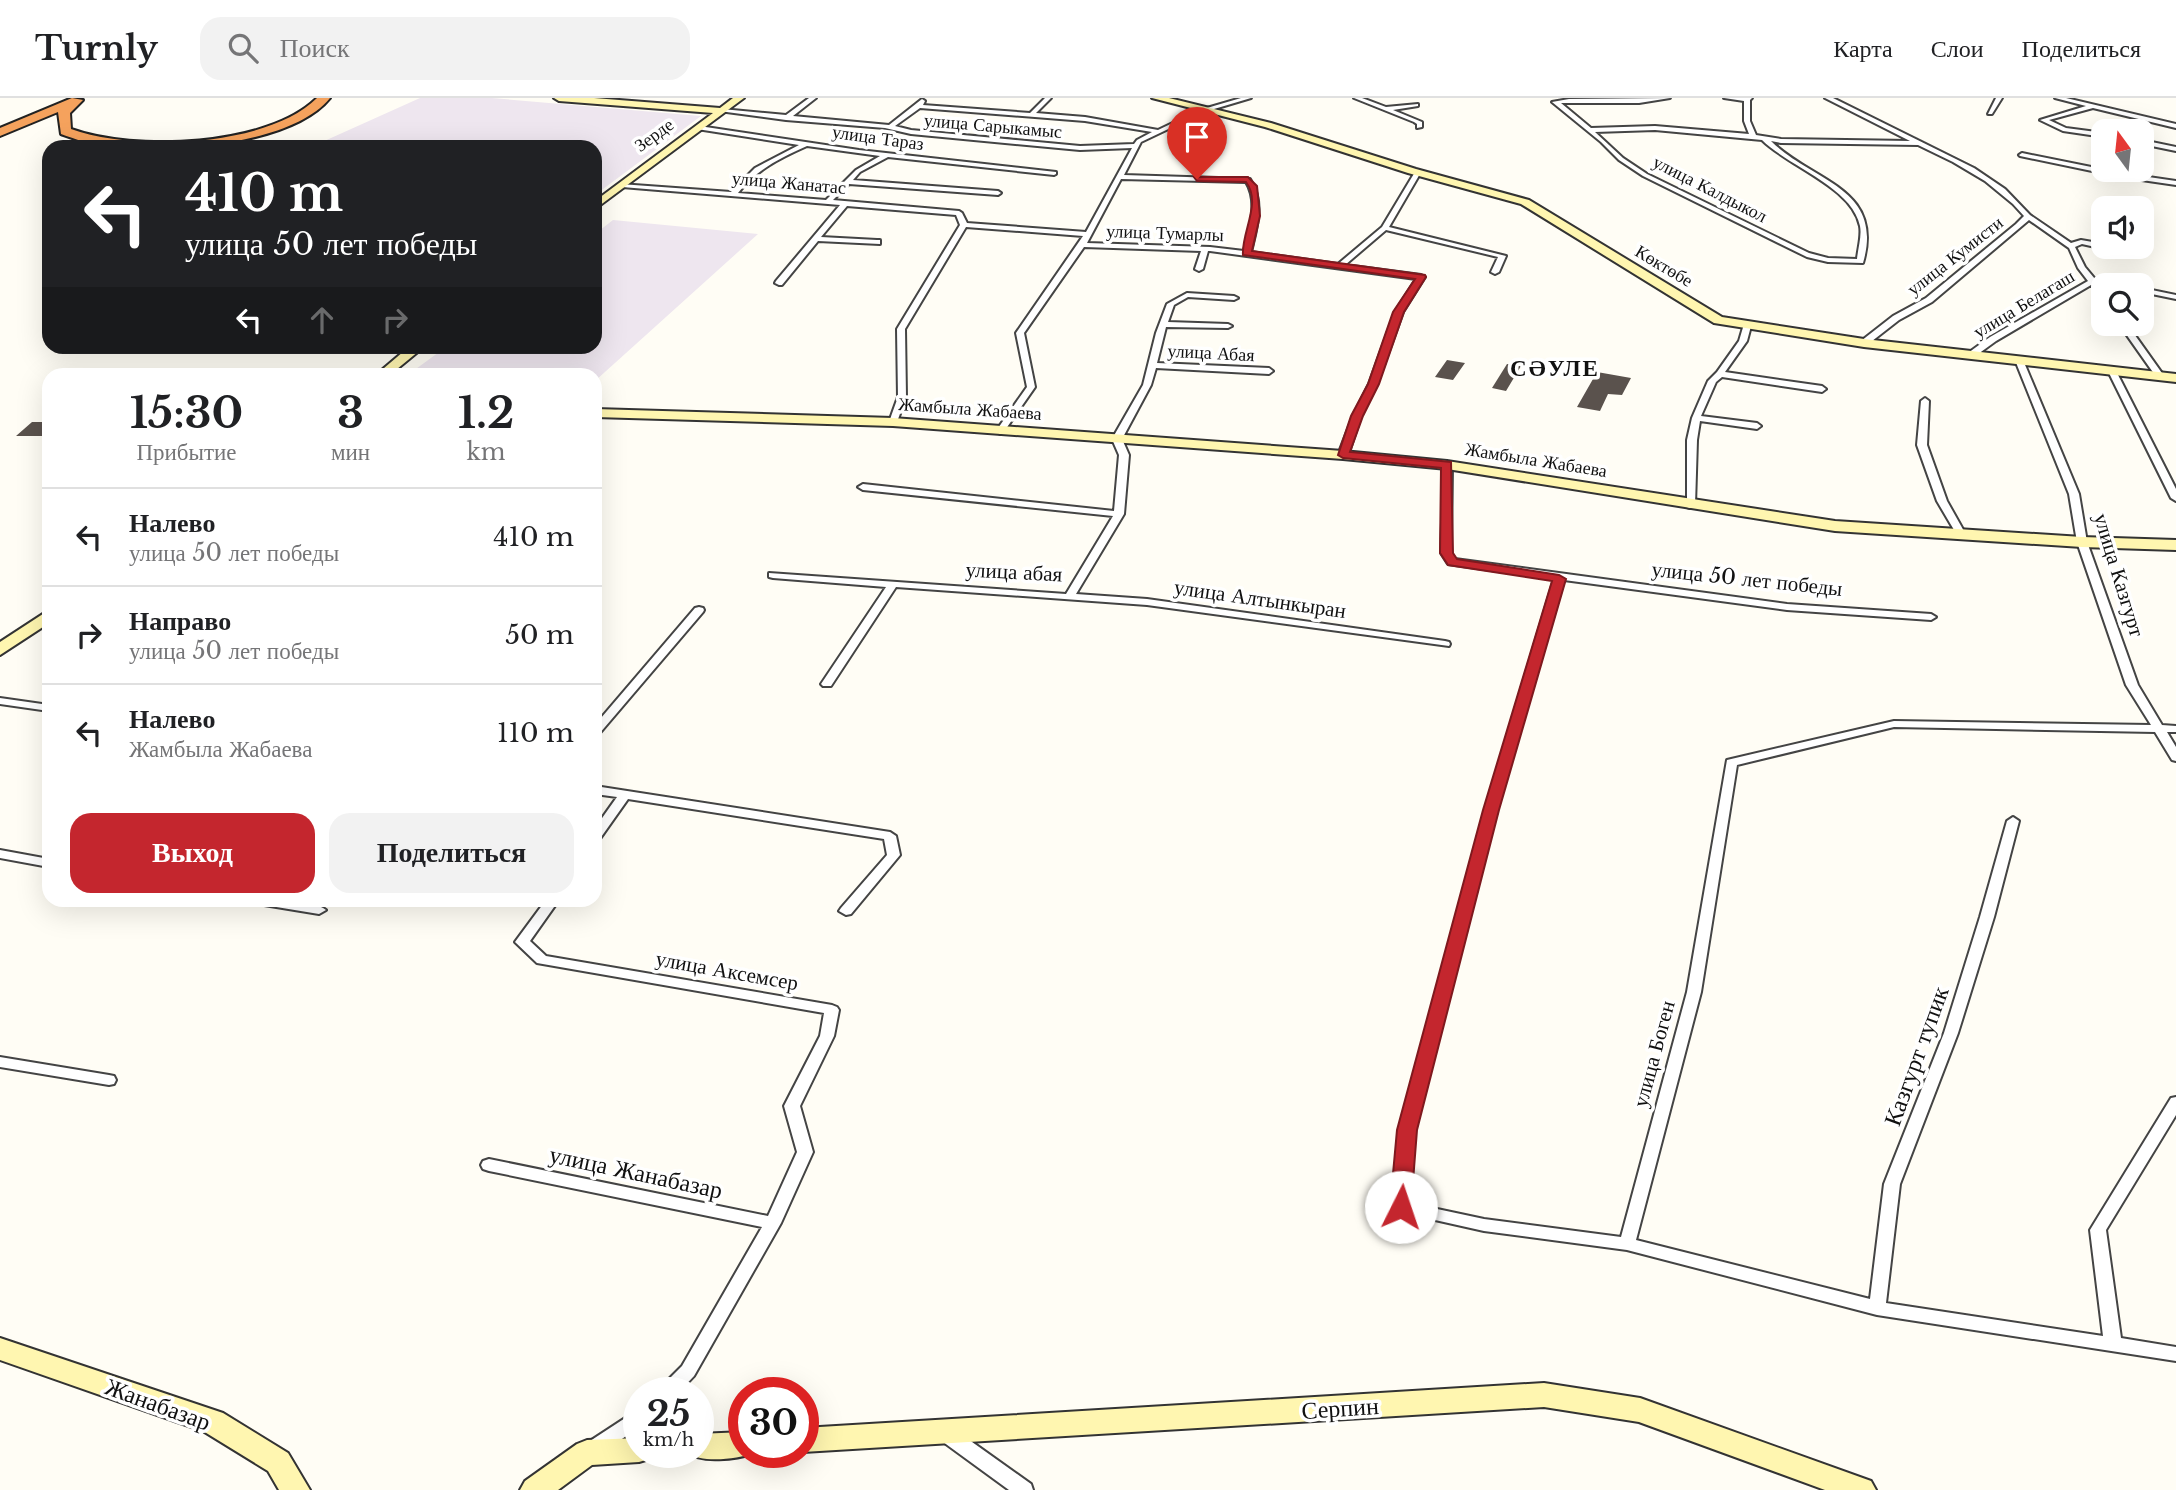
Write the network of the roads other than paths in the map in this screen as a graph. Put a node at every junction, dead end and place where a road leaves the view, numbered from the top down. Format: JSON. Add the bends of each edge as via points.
{"nodes":[{"id":1,"x":324,"y":98,"type":"edge"},
{"id":2,"x":559,"y":98,"type":"edge"},
{"id":3,"x":739,"y":98,"type":"edge"},
{"id":4,"x":813,"y":98,"type":"edge"},
{"id":5,"x":925,"y":98,"type":"edge"},
{"id":6,"x":1048,"y":98,"type":"edge"},
{"id":7,"x":1157,"y":98,"type":"edge"},
{"id":8,"x":1248,"y":98,"type":"edge"},
{"id":9,"x":1357,"y":98,"type":"edge"},
{"id":10,"x":1667,"y":98,"type":"edge"},
{"id":11,"x":1727,"y":98,"type":"edge"},
{"id":12,"x":1828,"y":98,"type":"edge"},
{"id":13,"x":1998,"y":98,"type":"edge"},
{"id":14,"x":2058,"y":98,"type":"edge"},
{"id":15,"x":74,"y":99,"type":"edge"},
{"id":16,"x":1383,"y":99,"type":"edge"},
{"id":17,"x":1748,"y":99,"type":"edge"},
{"id":18,"x":1367,"y":101,"type":"junction"},
{"id":19,"x":1416,"y":105,"type":"dead end"},
{"id":20,"x":919,"y":106,"type":"junction"},
{"id":21,"x":2094,"y":106,"type":"junction"},
{"id":22,"x":1387,"y":109,"type":"junction"},
{"id":23,"x":722,"y":111,"type":"junction"},
{"id":24,"x":1202,"y":111,"type":"junction"},
{"id":25,"x":1990,"y":113,"type":"dead end"},
{"id":26,"x":1031,"y":115,"type":"junction"},
{"id":27,"x":786,"y":118,"type":"junction"},
{"id":28,"x":0,"y":125,"type":"edge"},
{"id":29,"x":2176,"y":126,"type":"edge"},
{"id":30,"x":890,"y":127,"type":"junction"},
{"id":31,"x":1419,"y":127,"type":"dead end"},
{"id":32,"x":699,"y":128,"type":"junction"},
{"id":33,"x":1590,"y":130,"type":"junction"},
{"id":34,"x":0,"y":132,"type":"edge"},
{"id":35,"x":1161,"y":132,"type":"junction"},
{"id":36,"x":2091,"y":133,"type":"edge"},
{"id":37,"x":1753,"y":136,"type":"junction"},
{"id":38,"x":1765,"y":139,"type":"junction"},
{"id":39,"x":90,"y":140,"type":"edge"},
{"id":40,"x":216,"y":140,"type":"edge"},
{"id":41,"x":1926,"y":143,"type":"junction"},
{"id":42,"x":807,"y":144,"type":"junction"},
{"id":43,"x":2154,"y":144,"type":"edge"},
{"id":44,"x":1137,"y":146,"type":"junction"},
{"id":45,"x":2176,"y":149,"type":"edge"},
{"id":46,"x":885,"y":155,"type":"junction"},
{"id":47,"x":2022,"y":155,"type":"dead end"},
{"id":48,"x":1418,"y":172,"type":"junction"},
{"id":49,"x":1054,"y":173,"type":"dead end"},
{"id":50,"x":1120,"y":177,"type":"junction"},
{"id":51,"x":848,"y":182,"type":"junction"},
{"id":52,"x":2176,"y":183,"type":"edge"},
{"id":53,"x":622,"y":185,"type":"junction"},
{"id":54,"x":998,"y":193,"type":"dead end"},
{"id":55,"x":733,"y":194,"type":"junction"},
{"id":56,"x":602,"y":201,"type":"edge"},
{"id":57,"x":828,"y":202,"type":"junction"},
{"id":58,"x":845,"y":203,"type":"junction"},
{"id":59,"x":2028,"y":216,"type":"junction"},
{"id":60,"x":964,"y":225,"type":"junction"},
{"id":61,"x":1384,"y":229,"type":"junction"},
{"id":62,"x":1088,"y":234,"type":"junction"},
{"id":63,"x":815,"y":239,"type":"junction"},
{"id":64,"x":877,"y":242,"type":"dead end"},
{"id":65,"x":2091,"y":244,"type":"edge"},
{"id":66,"x":1082,"y":245,"type":"junction"},
{"id":67,"x":2071,"y":246,"type":"junction"},
{"id":68,"x":1205,"y":248,"type":"junction"},
{"id":69,"x":1247,"y":253,"type":"junction"},
{"id":70,"x":1340,"y":264,"type":"junction"},
{"id":71,"x":1199,"y":268,"type":"dead end"},
{"id":72,"x":1495,"y":272,"type":"dead end"},
{"id":73,"x":2091,"y":278,"type":"edge"},
{"id":74,"x":2091,"y":282,"type":"edge"},
{"id":75,"x":779,"y":283,"type":"dead end"},
{"id":76,"x":2154,"y":292,"type":"edge"},
{"id":77,"x":2176,"y":297,"type":"edge"},
{"id":78,"x":1234,"y":298,"type":"dead end"},
{"id":79,"x":1163,"y":324,"type":"junction"},
{"id":80,"x":1228,"y":326,"type":"dead end"},
{"id":81,"x":1747,"y":326,"type":"junction"},
{"id":82,"x":2132,"y":336,"type":"edge"},
{"id":83,"x":1864,"y":343,"type":"junction"},
{"id":84,"x":409,"y":354,"type":"edge"},
{"id":85,"x":1971,"y":355,"type":"junction"},
{"id":86,"x":2020,"y":360,"type":"junction"},
{"id":87,"x":1152,"y":365,"type":"junction"},
{"id":88,"x":391,"y":368,"type":"edge"},
{"id":89,"x":2112,"y":371,"type":"junction"},
{"id":90,"x":1269,"y":372,"type":"dead end"},
{"id":91,"x":1720,"y":374,"type":"junction"},
{"id":92,"x":2160,"y":376,"type":"junction"},
{"id":93,"x":2176,"y":378,"type":"edge"},
{"id":94,"x":1822,"y":389,"type":"dead end"},
{"id":95,"x":1925,"y":401,"type":"dead end"},
{"id":96,"x":602,"y":413,"type":"edge"},
{"id":97,"x":1696,"y":418,"type":"junction"},
{"id":98,"x":893,"y":422,"type":"junction"},
{"id":99,"x":1756,"y":426,"type":"dead end"},
{"id":100,"x":999,"y":431,"type":"junction"},
{"id":101,"x":1117,"y":439,"type":"junction"},
{"id":102,"x":1343,"y":455,"type":"junction"},
{"id":103,"x":1447,"y":465,"type":"junction"},
{"id":104,"x":863,"y":487,"type":"dead end"},
{"id":105,"x":2176,"y":498,"type":"edge"},
{"id":106,"x":1690,"y":505,"type":"junction"},
{"id":107,"x":1119,"y":514,"type":"junction"},
{"id":108,"x":1960,"y":533,"type":"junction"},
{"id":109,"x":2082,"y":542,"type":"junction"},
{"id":110,"x":2176,"y":545,"type":"edge"},
{"id":111,"x":772,"y":575,"type":"dead end"},
{"id":112,"x":1559,"y":579,"type":"junction"},
{"id":113,"x":893,"y":584,"type":"junction"},
{"id":114,"x":1069,"y":597,"type":"junction"},
{"id":115,"x":699,"y":610,"type":"dead end"},
{"id":116,"x":1931,"y":617,"type":"dead end"},
{"id":117,"x":42,"y":620,"type":"edge"},
{"id":118,"x":1445,"y":644,"type":"dead end"},
{"id":119,"x":0,"y":650,"type":"edge"},
{"id":120,"x":827,"y":684,"type":"dead end"},
{"id":121,"x":0,"y":701,"type":"edge"},
{"id":122,"x":42,"y":707,"type":"edge"},
{"id":123,"x":602,"y":724,"type":"edge"},
{"id":124,"x":2159,"y":728,"type":"junction"},
{"id":125,"x":2176,"y":729,"type":"edge"},
{"id":126,"x":2176,"y":757,"type":"edge"},
{"id":127,"x":602,"y":791,"type":"edge"},
{"id":128,"x":624,"y":796,"type":"junction"},
{"id":129,"x":2013,"y":821,"type":"dead end"},
{"id":130,"x":602,"y":827,"type":"edge"},
{"id":131,"x":0,"y":854,"type":"edge"},
{"id":132,"x":42,"y":862,"type":"edge"},
{"id":133,"x":300,"y":907,"type":"edge"},
{"id":134,"x":547,"y":907,"type":"edge"},
{"id":135,"x":318,"y":910,"type":"dead end"},
{"id":136,"x":846,"y":911,"type":"dead end"},
{"id":137,"x":0,"y":1062,"type":"edge"},
{"id":138,"x":109,"y":1080,"type":"dead end"},
{"id":139,"x":2176,"y":1102,"type":"edge"},
{"id":140,"x":489,"y":1165,"type":"dead end"},
{"id":141,"x":773,"y":1223,"type":"junction"},
{"id":142,"x":1627,"y":1244,"type":"junction"},
{"id":143,"x":1877,"y":1308,"type":"junction"},
{"id":144,"x":2113,"y":1345,"type":"junction"},
{"id":145,"x":0,"y":1349,"type":"edge"},
{"id":146,"x":2176,"y":1354,"type":"edge"},
{"id":147,"x":682,"y":1377,"type":"edge"},
{"id":148,"x":623,"y":1428,"type":"edge"},
{"id":149,"x":943,"y":1432,"type":"junction"},
{"id":150,"x":819,"y":1439,"type":"edge"},
{"id":151,"x":623,"y":1451,"type":"edge"},
{"id":152,"x":587,"y":1453,"type":"junction"},
{"id":153,"x":295,"y":1490,"type":"edge"},
{"id":154,"x":536,"y":1490,"type":"edge"},
{"id":155,"x":1024,"y":1490,"type":"edge"},
{"id":156,"x":1861,"y":1490,"type":"edge"}],
"edges":[{"from":1,"to":40,"type":"highway","via":[[314,111],[292,123]]},
{"from":2,"to":23,"type":"street"},
{"from":3,"to":23,"type":"street","name":"Зерде"},
{"from":4,"to":27,"type":"street"},
{"from":5,"to":20,"type":"street"},
{"from":6,"to":26,"type":"street"},
{"from":7,"to":24,"type":"street","name":"Көктөбе"},
{"from":8,"to":24,"type":"street"},
{"from":9,"to":18,"type":"street"},
{"from":10,"to":33,"type":"street","name":"улица Калдыкол","via":[[1555,102]]},
{"from":11,"to":17,"type":"street"},
{"from":12,"to":41,"type":"street"},
{"from":13,"to":25,"type":"street"},
{"from":14,"to":21,"type":"street"},
{"from":15,"to":28,"type":"highway"},
{"from":15,"to":34,"type":"highway"},
{"from":15,"to":39,"type":"highway","via":[[64,112],[65,131]]},
{"from":16,"to":18,"type":"street"},
{"from":17,"to":37,"type":"street","via":[[1747,121]]},
{"from":18,"to":22,"type":"street"},
{"from":19,"to":22,"type":"street"},
{"from":20,"to":26,"type":"street"},
{"from":20,"to":30,"type":"street"},
{"from":21,"to":29,"type":"street"},
{"from":21,"to":36,"type":"street","via":[[2043,120],[2066,130]]},
{"from":22,"to":31,"type":"street","via":[[1420,123]]},
{"from":23,"to":27,"type":"street","name":"улица Сарыкамыс"},
{"from":23,"to":32,"type":"street","name":"Зерде"},
{"from":24,"to":35,"type":"street"},
{"from":24,"to":48,"type":"street","name":"Көктөбе","via":[[1268,125]]},
{"from":26,"to":35,"type":"street"},
{"from":27,"to":30,"type":"street","name":"улица Сарыкамыс"},
{"from":30,"to":44,"type":"street","name":"улица Сарыкамыс","via":[[1080,148]]},
{"from":32,"to":42,"type":"street","name":"улица Тараз"},
{"from":32,"to":53,"type":"street","name":"Зерде"},
{"from":33,"to":37,"type":"street","via":[[1655,128]]},
{"from":33,"to":38,"type":"street","name":"улица Калдыкол","via":[[1645,175],[1807,255],[1860,261],[1864,227],[1855,206]]},
{"from":35,"to":44,"type":"street"},
{"from":37,"to":38,"type":"street"},
{"from":38,"to":41,"type":"street"},
{"from":41,"to":59,"type":"street","name":"улица Кумисти","via":[[1986,180]]},
{"from":42,"to":46,"type":"street","name":"улица Тараз"},
{"from":42,"to":55,"type":"street","via":[[747,174]]},
{"from":43,"to":45,"type":"street"},
{"from":44,"to":50,"type":"street","name":"улица Тумарлы"},
{"from":46,"to":49,"type":"street","name":"улица Тараз"},
{"from":46,"to":51,"type":"street"},
{"from":47,"to":52,"type":"street"},
{"from":48,"to":61,"type":"street"},
{"from":48,"to":81,"type":"street","name":"Көктөбе","via":[[1525,202],[1718,320]]},
{"from":50,"to":62,"type":"street","name":"улица Тумарлы"},
{"from":50,"to":69,"type":"street","name":"улица Тумарлы","via":[[1248,180],[1254,187],[1256,216]]},
{"from":51,"to":54,"type":"street"},
{"from":51,"to":57,"type":"street"},
{"from":53,"to":55,"type":"street","name":"улица Жанатас"},
{"from":53,"to":56,"type":"street","name":"Зерде"},
{"from":55,"to":57,"type":"street","name":"улица Жанатас"},
{"from":57,"to":58,"type":"street","name":"улица Жанатас"},
{"from":58,"to":60,"type":"street","name":"улица Жанатас","via":[[955,212]]},
{"from":58,"to":63,"type":"street"},
{"from":59,"to":67,"type":"street","name":"улица Белагаш"},
{"from":59,"to":83,"type":"street","name":"улица Кумисти","via":[[1929,300]]},
{"from":60,"to":62,"type":"street","name":"улица Тумарлы"},
{"from":60,"to":98,"type":"street","via":[[901,329],[902,397]]},
{"from":61,"to":70,"type":"street"},
{"from":61,"to":72,"type":"street","via":[[1502,256]]},
{"from":62,"to":66,"type":"street","name":"улица Тумарлы"},
{"from":63,"to":64,"type":"street"},
{"from":63,"to":75,"type":"street"},
{"from":65,"to":67,"type":"street"},
{"from":66,"to":68,"type":"street","name":"улица Тумарлы"},
{"from":66,"to":100,"type":"street","name":"улица Тумарлы","via":[[1020,334],[1031,387]]},
{"from":67,"to":73,"type":"street","name":"улица Белагаш"},
{"from":68,"to":69,"type":"street","name":"улица Тумарлы"},
{"from":68,"to":71,"type":"street"},
{"from":69,"to":70,"type":"street","name":"улица Тумарлы"},
{"from":70,"to":102,"type":"street","name":"улица Тумарлы","via":[[1421,277],[1399,312]]},
{"from":74,"to":85,"type":"street","name":"улица Белагаш"},
{"from":76,"to":77,"type":"street"},
{"from":78,"to":79,"type":"street","via":[[1187,295],[1171,303]]},
{"from":79,"to":80,"type":"street"},
{"from":79,"to":87,"type":"street"},
{"from":81,"to":83,"type":"street","name":"Көктөбе"},
{"from":81,"to":91,"type":"street","via":[[1743,341]]},
{"from":82,"to":92,"type":"street"},
{"from":83,"to":85,"type":"street","name":"Көктөбе"},
{"from":84,"to":88,"type":"street"},
{"from":85,"to":86,"type":"street","name":"Көктөбе"},
{"from":86,"to":89,"type":"street","name":"Көктөбе"},
{"from":86,"to":109,"type":"street","name":"улица Казгурт","via":[[2074,494]]},
{"from":87,"to":90,"type":"street","name":"улица Абая"},
{"from":87,"to":101,"type":"street","via":[[1147,385]]},
{"from":89,"to":92,"type":"street","name":"Көктөбе"},
{"from":89,"to":105,"type":"street"},
{"from":91,"to":94,"type":"street"},
{"from":91,"to":97,"type":"street","via":[[1712,381]]},
{"from":92,"to":93,"type":"street","name":"Көктөбе"},
{"from":95,"to":108,"type":"street","via":[[1922,445],[1942,501]]},
{"from":96,"to":98,"type":"street","name":"Жамбыла Жабаева"},
{"from":97,"to":99,"type":"street"},
{"from":97,"to":106,"type":"street"},
{"from":98,"to":100,"type":"street","name":"Жамбыла Жабаева"},
{"from":100,"to":101,"type":"street","name":"Жамбыла Жабаева"},
{"from":101,"to":102,"type":"street","name":"Жамбыла Жабаева"},
{"from":101,"to":107,"type":"street","via":[[1124,455]]},
{"from":102,"to":103,"type":"street","name":"Жамбыла Жабаева"},
{"from":103,"to":106,"type":"street","name":"Жамбыла Жабаева"},
{"from":103,"to":112,"type":"street","name":"улица 50 лет победы","via":[[1446,553],[1452,562]]},
{"from":104,"to":107,"type":"street"},
{"from":106,"to":108,"type":"street","name":"Жамбыла Жабаева","via":[[1835,526]]},
{"from":107,"to":114,"type":"street","name":"улица абая"},
{"from":108,"to":109,"type":"street","name":"Жамбыла Жабаева"},
{"from":109,"to":110,"type":"street","name":"Жамбыла Жабаева"},
{"from":109,"to":124,"type":"street","name":"улица Казгурт","via":[[2132,685]]},
{"from":111,"to":113,"type":"street","name":"улица абая"},
{"from":112,"to":116,"type":"street","name":"улица 50 лет победы","via":[[1787,607]]},
{"from":112,"to":142,"type":"street","via":[[1491,810],[1407,1130],[1401,1207],[1484,1225]]},
{"from":113,"to":114,"type":"street","name":"улица абая"},
{"from":113,"to":120,"type":"street"},
{"from":114,"to":118,"type":"street","name":"улица Алтынкыран","via":[[1147,602]]},
{"from":115,"to":123,"type":"street"},
{"from":117,"to":119,"type":"street"},
{"from":121,"to":122,"type":"street"},
{"from":124,"to":125,"type":"street","name":"улица Боген"},
{"from":124,"to":126,"type":"street","name":"улица Казгурт"},
{"from":124,"to":142,"type":"street","name":"улица Боген","via":[[1894,724],[1731,763],[1694,992]]},
{"from":127,"to":128,"type":"street"},
{"from":128,"to":130,"type":"street"},
{"from":128,"to":136,"type":"street","via":[[890,836],[894,855]]},
{"from":129,"to":143,"type":"street","name":"Казгурт тупик","via":[[1951,1033],[1892,1184]]},
{"from":131,"to":132,"type":"street"},
{"from":133,"to":135,"type":"street"},
{"from":134,"to":141,"type":"street","name":"улица Аксемсер","via":[[522,942],[542,960],[832,1010],[827,1036],[792,1106],[805,1152]]},
{"from":137,"to":138,"type":"street"},
{"from":139,"to":144,"type":"street","via":[[2098,1230]]},
{"from":140,"to":141,"type":"street","name":"улица Жанабазар"},
{"from":141,"to":147,"type":"street"},
{"from":142,"to":143,"type":"street"},
{"from":143,"to":144,"type":"street"},
{"from":144,"to":146,"type":"street"},
{"from":145,"to":153,"type":"street","name":"Жанабазар","via":[[213,1422],[278,1462]]},
{"from":148,"to":152,"type":"street"},
{"from":149,"to":150,"type":"street","name":"Серпин"},
{"from":149,"to":155,"type":"street"},
{"from":149,"to":156,"type":"street","name":"Серпин","via":[[1544,1395],[1640,1410]]},
{"from":151,"to":152,"type":"street"},
{"from":152,"to":154,"type":"street"}]}
